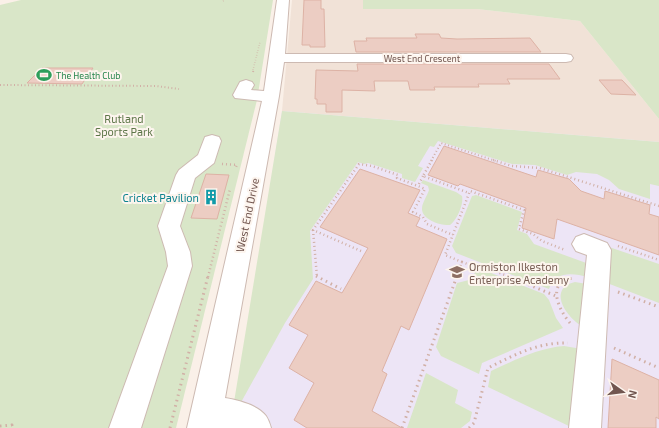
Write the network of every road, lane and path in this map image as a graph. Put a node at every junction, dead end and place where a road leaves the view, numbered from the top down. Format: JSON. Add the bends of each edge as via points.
{"nodes":[{"id":1,"x":225,"y":0,"type":"edge"},
{"id":2,"x":284,"y":0,"type":"edge"},
{"id":3,"x":223,"y":1,"type":"dead end"},
{"id":4,"x":261,"y":39,"type":"dead end"},
{"id":5,"x":277,"y":58,"type":"junction"},
{"id":6,"x":566,"y":58,"type":"dead end"},
{"id":7,"x":246,"y":85,"type":"joint"},
{"id":8,"x":0,"y":86,"type":"edge"},
{"id":9,"x":179,"y":89,"type":"dead end"},
{"id":10,"x":271,"y":96,"type":"junction"},
{"id":11,"x":212,"y":141,"type":"dead end"},
{"id":12,"x":200,"y":163,"type":"junction"},
{"id":13,"x":235,"y":172,"type":"dead end"},
{"id":14,"x":423,"y":176,"type":"junction"},
{"id":15,"x":418,"y":186,"type":"junction"},
{"id":16,"x":231,"y":187,"type":"dead end"},
{"id":17,"x":469,"y":193,"type":"junction"},
{"id":18,"x":659,"y":206,"type":"edge"},
{"id":19,"x":313,"y":230,"type":"junction"},
{"id":20,"x":452,"y":234,"type":"junction"},
{"id":21,"x":361,"y":251,"type":"dead end"},
{"id":22,"x":594,"y":252,"type":"junction"},
{"id":23,"x":659,"y":260,"type":"edge"},
{"id":24,"x":462,"y":262,"type":"junction"},
{"id":25,"x":342,"y":290,"type":"dead end"},
{"id":26,"x":556,"y":296,"type":"dead end"},
{"id":27,"x":570,"y":344,"type":"dead end"},
{"id":28,"x":205,"y":420,"type":"edge"},
{"id":29,"x":0,"y":426,"type":"edge"},
{"id":30,"x":11,"y":428,"type":"edge"},
{"id":31,"x":125,"y":428,"type":"edge"},
{"id":32,"x":170,"y":428,"type":"edge"},
{"id":33,"x":255,"y":428,"type":"edge"},
{"id":34,"x":402,"y":428,"type":"edge"},
{"id":35,"x":469,"y":428,"type":"edge"},
{"id":36,"x":585,"y":428,"type":"edge"}],
"edges":[{"from":1,"to":3,"type":"path"},
{"from":2,"to":5,"type":"street","name":"West End Drive"},
{"from":4,"to":7,"type":"path","via":[[254,70]]},
{"from":5,"to":6,"type":"street","name":"West End Crescent"},
{"from":5,"to":10,"type":"street","name":"West End Drive"},
{"from":7,"to":10,"type":"street","via":[[241,95]]},
{"from":8,"to":9,"type":"path","via":[[156,86]]},
{"from":10,"to":28,"type":"street","name":"West End Drive"},
{"from":11,"to":12,"type":"street","via":[[207,158]]},
{"from":12,"to":13,"type":"path","via":[[237,164]]},
{"from":12,"to":31,"type":"street","via":[[186,175],[169,226],[180,266]]},
{"from":14,"to":15,"type":"path"},
{"from":14,"to":17,"type":"path"},
{"from":14,"to":18,"type":"path","via":[[441,143],[512,166],[540,168]]},
{"from":15,"to":19,"type":"path","via":[[372,166],[359,164]]},
{"from":15,"to":20,"type":"path","via":[[425,189],[413,212],[423,217],[427,224]]},
{"from":16,"to":32,"type":"path"},
{"from":17,"to":20,"type":"path"},
{"from":17,"to":22,"type":"path","via":[[470,191],[524,210],[519,229],[542,241]]},
{"from":19,"to":21,"type":"path"},
{"from":19,"to":25,"type":"path","via":[[316,277]]},
{"from":20,"to":24,"type":"path","via":[[445,255]]},
{"from":22,"to":23,"type":"path","via":[[601,239]]},
{"from":22,"to":36,"type":"street"},
{"from":24,"to":26,"type":"path","via":[[470,266],[477,264]]},
{"from":24,"to":34,"type":"path"},
{"from":27,"to":35,"type":"path","via":[[552,343],[536,346],[488,368],[474,423]]},
{"from":28,"to":33,"type":"street","via":[[237,416]]},
{"from":29,"to":30,"type":"path","via":[[12,425]]}]}
